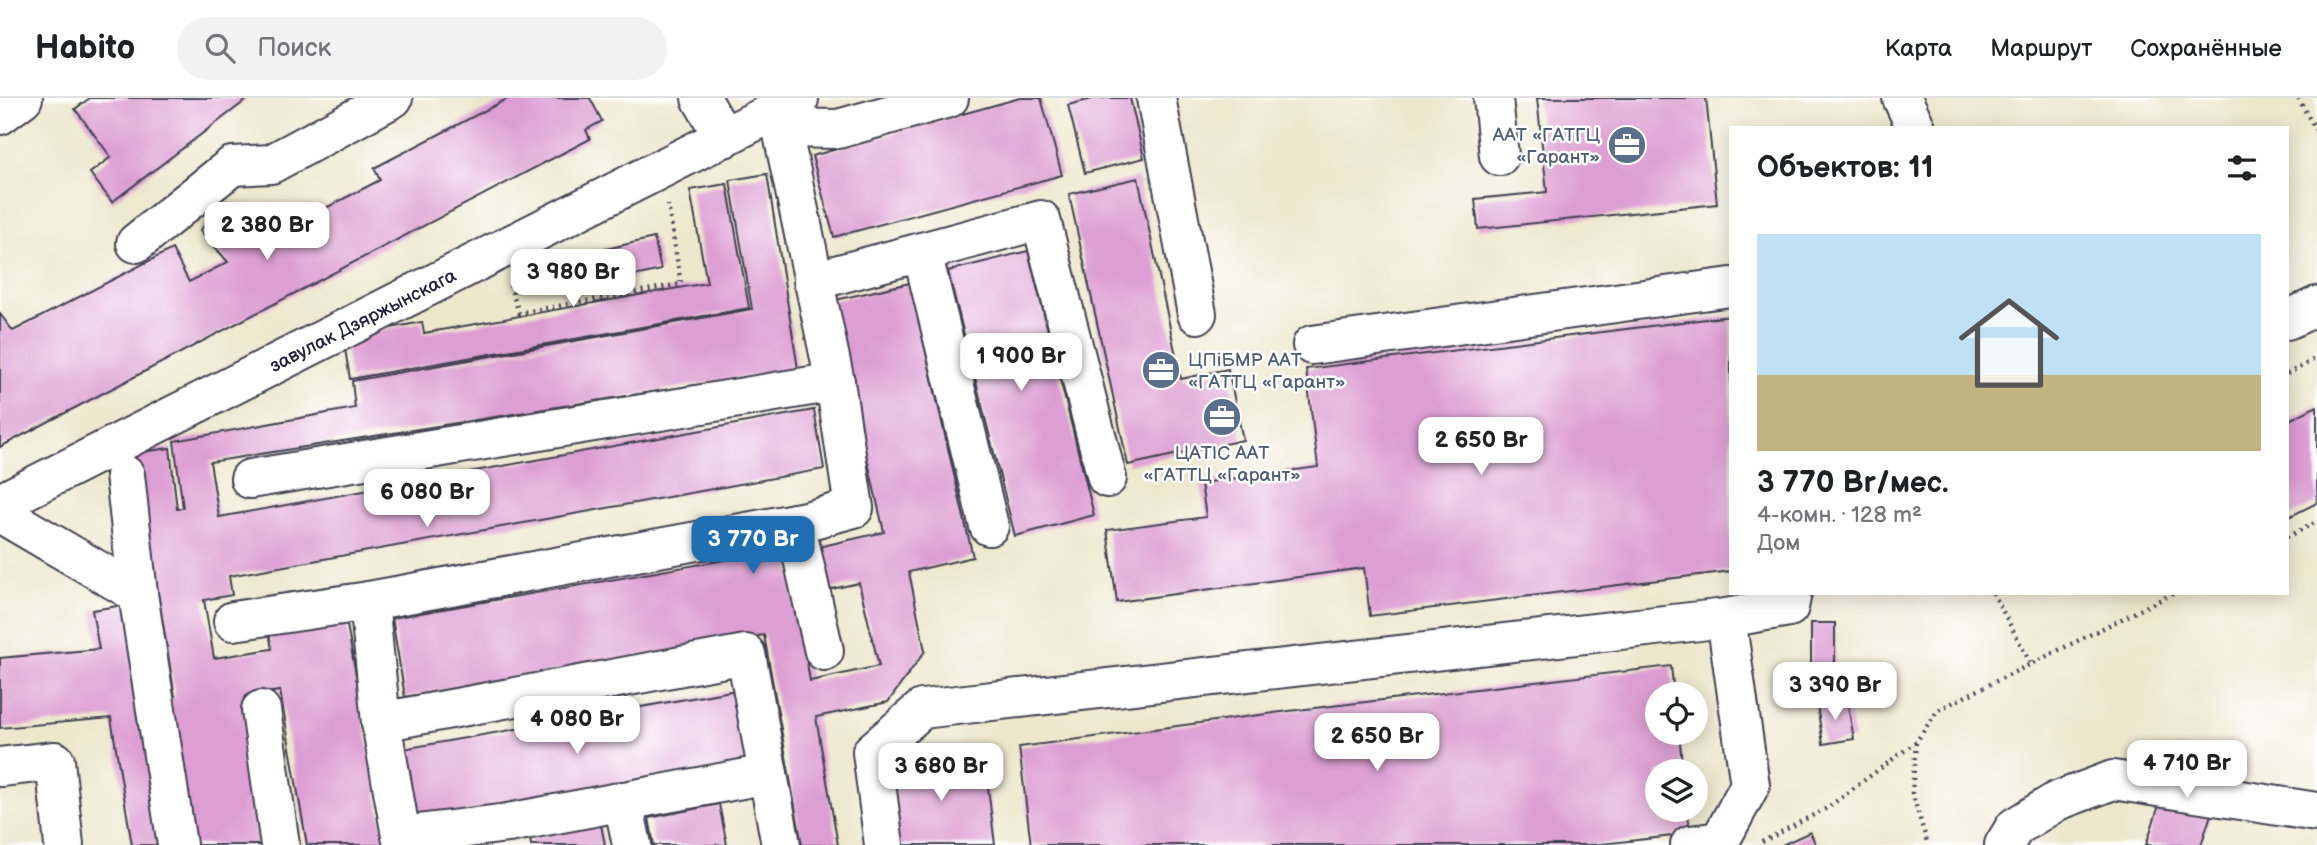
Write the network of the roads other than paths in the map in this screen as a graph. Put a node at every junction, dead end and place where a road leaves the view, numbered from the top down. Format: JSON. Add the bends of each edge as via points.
{"nodes":[{"id":1,"x":23,"y":98,"type":"edge"},
{"id":2,"x":393,"y":98,"type":"edge"},
{"id":3,"x":701,"y":98,"type":"edge"},
{"id":4,"x":950,"y":98,"type":"edge"},
{"id":5,"x":1156,"y":98,"type":"edge"},
{"id":6,"x":1493,"y":98,"type":"edge"},
{"id":7,"x":1902,"y":98,"type":"edge"},
{"id":8,"x":787,"y":112,"type":"edge"},
{"id":9,"x":0,"y":115,"type":"edge"},
{"id":10,"x":1915,"y":126,"type":"edge"},
{"id":11,"x":724,"y":138,"type":"junction"},
{"id":12,"x":1499,"y":156,"type":"dead end"},
{"id":13,"x":136,"y":243,"type":"dead end"},
{"id":14,"x":922,"y":252,"type":"junction"},
{"id":15,"x":813,"y":281,"type":"junction"},
{"id":16,"x":1729,"y":288,"type":"edge"},
{"id":17,"x":2317,"y":306,"type":"edge"},
{"id":18,"x":1197,"y":314,"type":"dead end"},
{"id":19,"x":2289,"y":319,"type":"edge"},
{"id":20,"x":1312,"y":345,"type":"dead end"},
{"id":21,"x":835,"y":382,"type":"junction"},
{"id":22,"x":125,"y":475,"type":"dead end"},
{"id":23,"x":250,"y":478,"type":"dead end"},
{"id":24,"x":1107,"y":478,"type":"dead end"},
{"id":25,"x":0,"y":503,"type":"edge"},
{"id":26,"x":0,"y":513,"type":"edge"},
{"id":27,"x":795,"y":523,"type":"junction"},
{"id":28,"x":989,"y":526,"type":"dead end"},
{"id":29,"x":138,"y":594,"type":"junction"},
{"id":30,"x":1791,"y":595,"type":"edge"},
{"id":31,"x":369,"y":601,"type":"junction"},
{"id":32,"x":1726,"y":618,"type":"junction"},
{"id":33,"x":233,"y":621,"type":"dead end"},
{"id":34,"x":824,"y":651,"type":"dead end"},
{"id":35,"x":261,"y":710,"type":"dead end"},
{"id":36,"x":381,"y":722,"type":"junction"},
{"id":37,"x":0,"y":767,"type":"edge"},
{"id":38,"x":768,"y":774,"type":"junction"},
{"id":39,"x":623,"y":801,"type":"junction"},
{"id":40,"x":2317,"y":812,"type":"edge"},
{"id":41,"x":510,"y":834,"type":"edge"},
{"id":42,"x":64,"y":845,"type":"edge"},
{"id":43,"x":177,"y":845,"type":"edge"},
{"id":44,"x":280,"y":845,"type":"edge"},
{"id":45,"x":632,"y":845,"type":"edge"},
{"id":46,"x":780,"y":845,"type":"edge"},
{"id":47,"x":884,"y":845,"type":"edge"},
{"id":48,"x":1690,"y":845,"type":"edge"},
{"id":49,"x":2004,"y":845,"type":"edge"}],
"edges":[{"from":1,"to":9,"type":"street"},
{"from":2,"to":13,"type":"street","via":[[271,164],[232,166]]},
{"from":3,"to":11,"type":"street"},
{"from":4,"to":8,"type":"street","via":[[838,130]]},
{"from":5,"to":18,"type":"street"},
{"from":6,"to":12,"type":"street"},
{"from":7,"to":10,"type":"street"},
{"from":8,"to":11,"type":"street","name":"завулак Дзяржынскага"},
{"from":8,"to":15,"type":"street"},
{"from":11,"to":25,"type":"street","name":"завулак Дзяржынскага"},
{"from":14,"to":15,"type":"street"},
{"from":14,"to":24,"type":"street","via":[[1041,220]]},
{"from":14,"to":28,"type":"street"},
{"from":15,"to":21,"type":"street"},
{"from":16,"to":20,"type":"street"},
{"from":17,"to":19,"type":"street"},
{"from":21,"to":23,"type":"street"},
{"from":21,"to":27,"type":"street","via":[[854,508]]},
{"from":22,"to":29,"type":"street"},
{"from":26,"to":29,"type":"street"},
{"from":27,"to":31,"type":"street"},
{"from":27,"to":34,"type":"street"},
{"from":29,"to":43,"type":"street"},
{"from":30,"to":32,"type":"street","via":[[1788,607]]},
{"from":31,"to":33,"type":"street"},
{"from":31,"to":36,"type":"street"},
{"from":32,"to":47,"type":"street","via":[[922,709],[872,752]]},
{"from":32,"to":48,"type":"street","via":[[1750,785],[1720,841]]},
{"from":35,"to":44,"type":"street"},
{"from":36,"to":38,"type":"street","via":[[746,654]]},
{"from":36,"to":41,"type":"street","via":[[401,835]]},
{"from":37,"to":42,"type":"street","via":[[55,761]]},
{"from":38,"to":39,"type":"street"},
{"from":38,"to":46,"type":"street"},
{"from":39,"to":41,"type":"street"},
{"from":39,"to":45,"type":"street"},
{"from":40,"to":49,"type":"street","via":[[2113,780],[2057,801],[2015,827]]}]}
